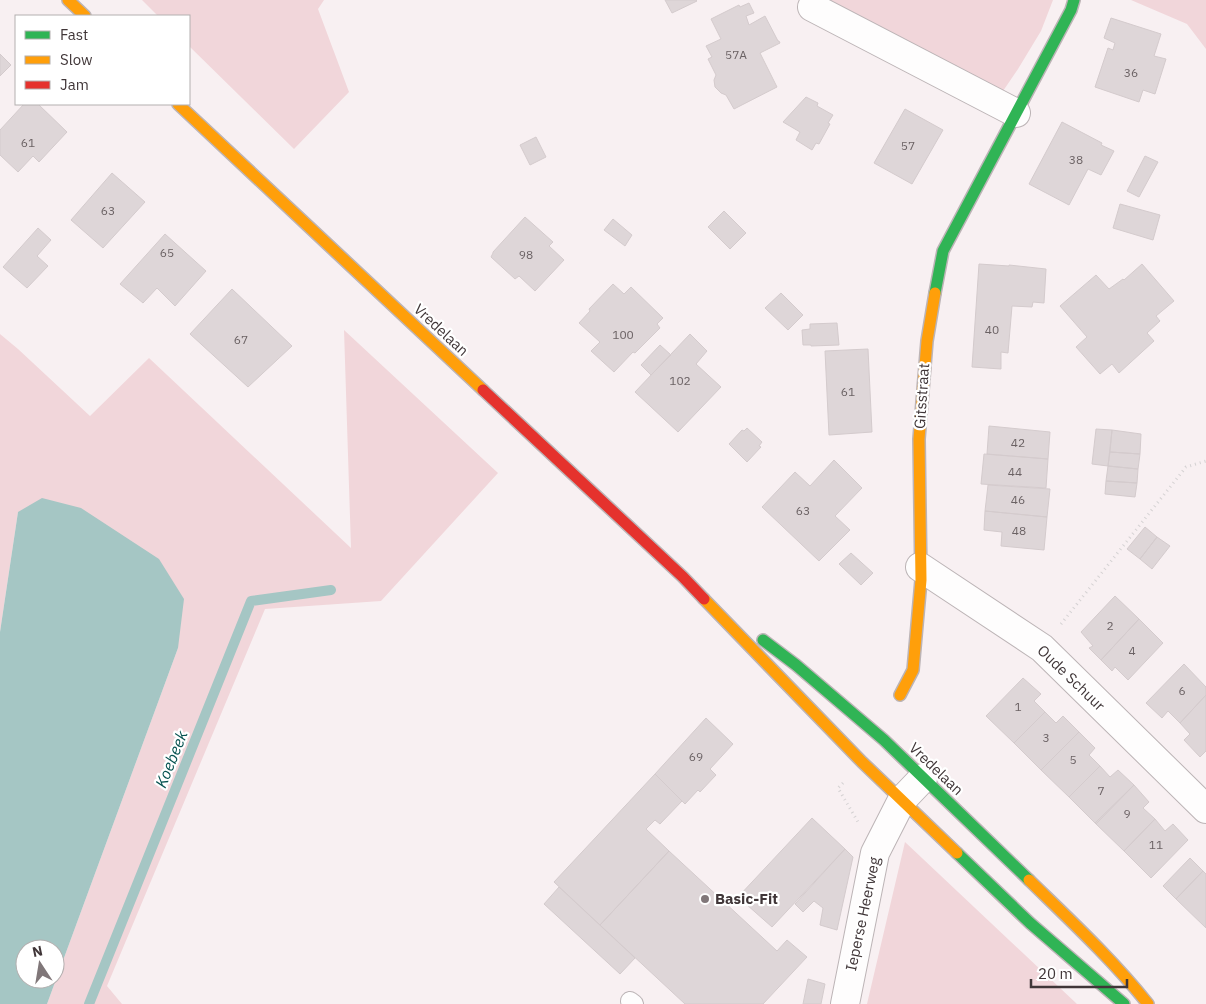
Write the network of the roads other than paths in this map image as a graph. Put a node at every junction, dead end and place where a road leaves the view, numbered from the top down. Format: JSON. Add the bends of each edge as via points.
{"nodes":[{"id":1,"x":68,"y":0,"type":"edge"},
{"id":2,"x":1074,"y":0,"type":"edge"},
{"id":3,"x":810,"y":4,"type":"edge"},
{"id":4,"x":84,"y":15,"type":"edge"},
{"id":5,"x":179,"y":105,"type":"edge"},
{"id":6,"x":1016,"y":113,"type":"junction"},
{"id":7,"x":920,"y":567,"type":"junction"},
{"id":8,"x":683,"y":577,"type":"junction"},
{"id":9,"x":743,"y":624,"type":"dead end"},
{"id":10,"x":758,"y":636,"type":"dead end"},
{"id":11,"x":900,"y":695,"type":"dead end"},
{"id":12,"x":923,"y":778,"type":"junction"},
{"id":13,"x":902,"y":800,"type":"junction"},
{"id":14,"x":1206,"y":809,"type":"edge"},
{"id":15,"x":845,"y":1004,"type":"edge"},
{"id":16,"x":1124,"y":1004,"type":"edge"},
{"id":17,"x":1148,"y":1004,"type":"edge"}],
"edges":[{"from":1,"to":4,"type":"main road"},
{"from":2,"to":6,"type":"main road","name":"Gitsstraat"},
{"from":3,"to":6,"type":"street"},
{"from":5,"to":8,"type":"main road","name":"Vredelaan"},
{"from":6,"to":7,"type":"main road","name":"Gitsstraat","via":[[943,250],[926,341],[919,439]]},
{"from":7,"to":11,"type":"main road","name":"Gitsstraat","via":[[913,670]]},
{"from":7,"to":14,"type":"street","name":"Oude Schuur","via":[[1042,648]]},
{"from":8,"to":9,"type":"main road","name":"Vredelaan"},
{"from":8,"to":13,"type":"main road","name":"Vredelaan"},
{"from":10,"to":12,"type":"main road","name":"Vredelaan","via":[[884,740]]},
{"from":12,"to":13,"type":"street","name":"Ieperse Heerweg"},
{"from":12,"to":17,"type":"main road","name":"Vredelaan","via":[[1080,929]]},
{"from":13,"to":15,"type":"street","name":"Ieperse Heerweg","via":[[875,853]]},
{"from":13,"to":16,"type":"main road","name":"Vredelaan","via":[[1030,923]]}]}
